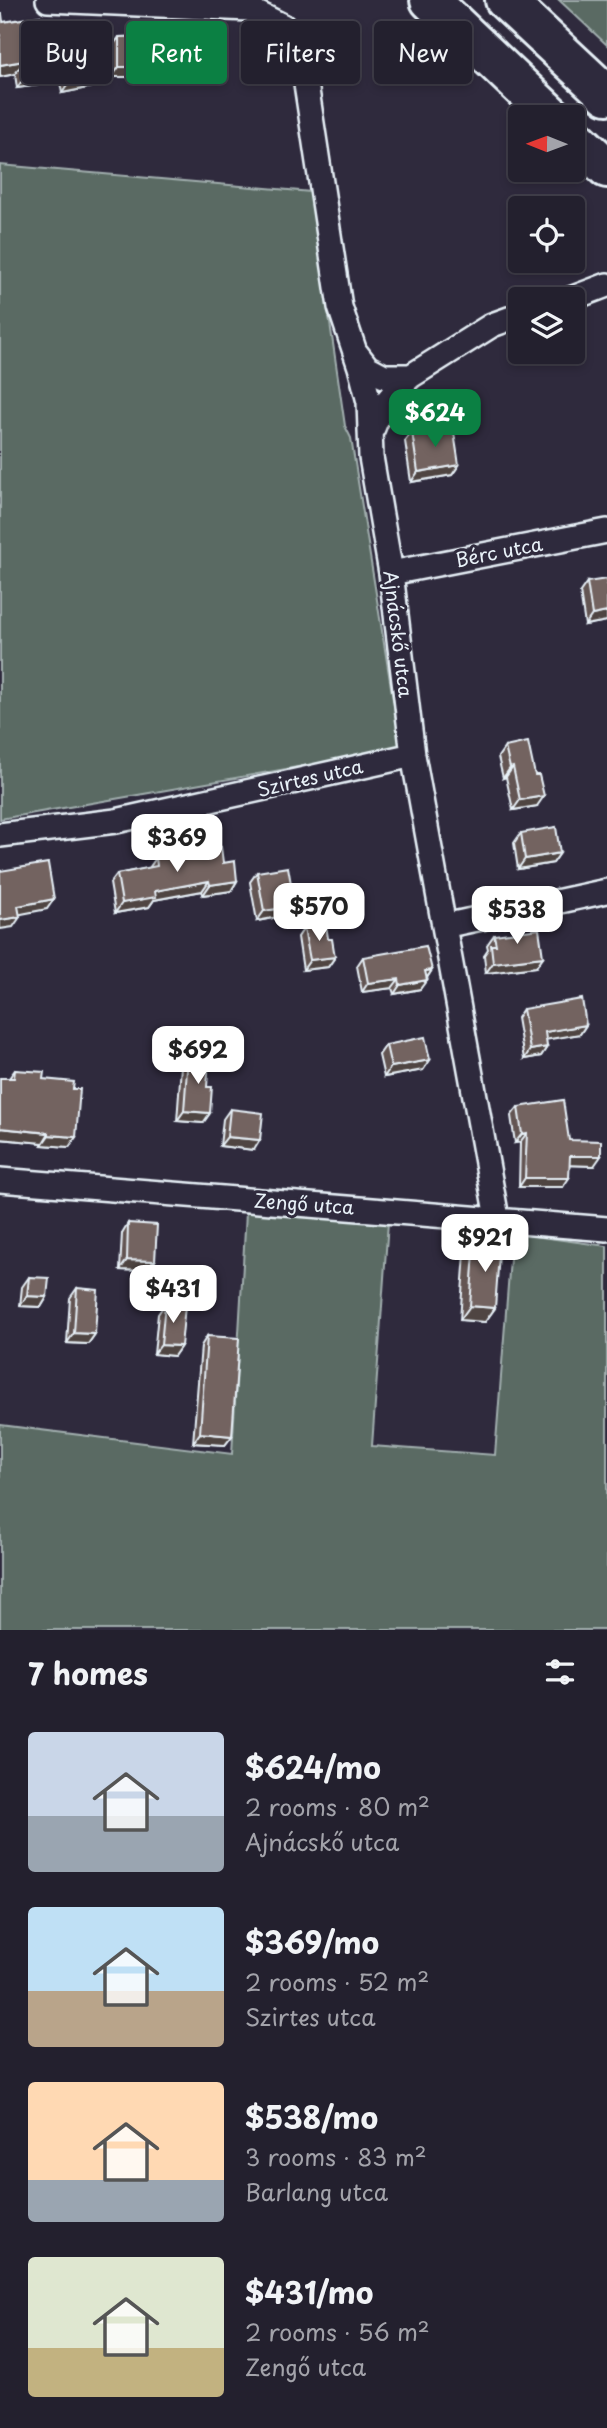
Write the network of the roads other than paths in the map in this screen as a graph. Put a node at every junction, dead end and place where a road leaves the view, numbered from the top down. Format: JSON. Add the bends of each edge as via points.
{"nodes":[{"id":1,"x":48,"y":0,"type":"edge"},
{"id":2,"x":430,"y":0,"type":"edge"},
{"id":3,"x":505,"y":0,"type":"edge"},
{"id":4,"x":607,"y":96,"type":"edge"},
{"id":5,"x":540,"y":105,"type":"edge"},
{"id":6,"x":585,"y":147,"type":"edge"},
{"id":7,"x":607,"y":168,"type":"edge"},
{"id":8,"x":607,"y":285,"type":"edge"},
{"id":9,"x":585,"y":293,"type":"edge"},
{"id":10,"x":508,"y":319,"type":"edge"},
{"id":11,"x":355,"y":352,"type":"junction"},
{"id":12,"x":411,"y":376,"type":"junction"},
{"id":13,"x":371,"y":431,"type":"junction"},
{"id":14,"x":607,"y":531,"type":"edge"},
{"id":15,"x":391,"y":573,"type":"junction"},
{"id":16,"x":413,"y":754,"type":"junction"},
{"id":17,"x":0,"y":835,"type":"edge"},
{"id":18,"x":607,"y":891,"type":"edge"},
{"id":19,"x":444,"y":926,"type":"junction"},
{"id":20,"x":0,"y":1180,"type":"edge"},
{"id":21,"x":497,"y":1218,"type":"junction"},
{"id":22,"x":607,"y":1229,"type":"edge"}],
"edges":[{"from":1,"to":11,"type":"street","name":"Ajnácskő utca","via":[[249,9],[283,26],[300,51],[338,298]]},
{"from":2,"to":5,"type":"highway"},
{"from":3,"to":4,"type":"highway"},
{"from":6,"to":7,"type":"highway"},
{"from":8,"to":9,"type":"street"},
{"from":10,"to":12,"type":"street"},
{"from":11,"to":12,"type":"street","via":[[367,367],[384,376]]},
{"from":11,"to":13,"type":"street","name":"Ajnácskő utca","via":[[369,402]]},
{"from":12,"to":13,"type":"street","via":[[381,408]]},
{"from":13,"to":15,"type":"street","name":"Ajnácskő utca","via":[[371,457]]},
{"from":14,"to":15,"type":"street","name":"Bérc utca"},
{"from":15,"to":16,"type":"street","name":"Ajnácskő utca"},
{"from":16,"to":17,"type":"street","name":"Szirtes utca","via":[[116,821]]},
{"from":16,"to":19,"type":"street","name":"Ajnácskő utca"},
{"from":18,"to":19,"type":"street"},
{"from":19,"to":21,"type":"street","name":"Ajnácskő utca"},
{"from":20,"to":21,"type":"street","name":"Zengő utca"},
{"from":21,"to":22,"type":"street","name":"Zengő utca"}]}
